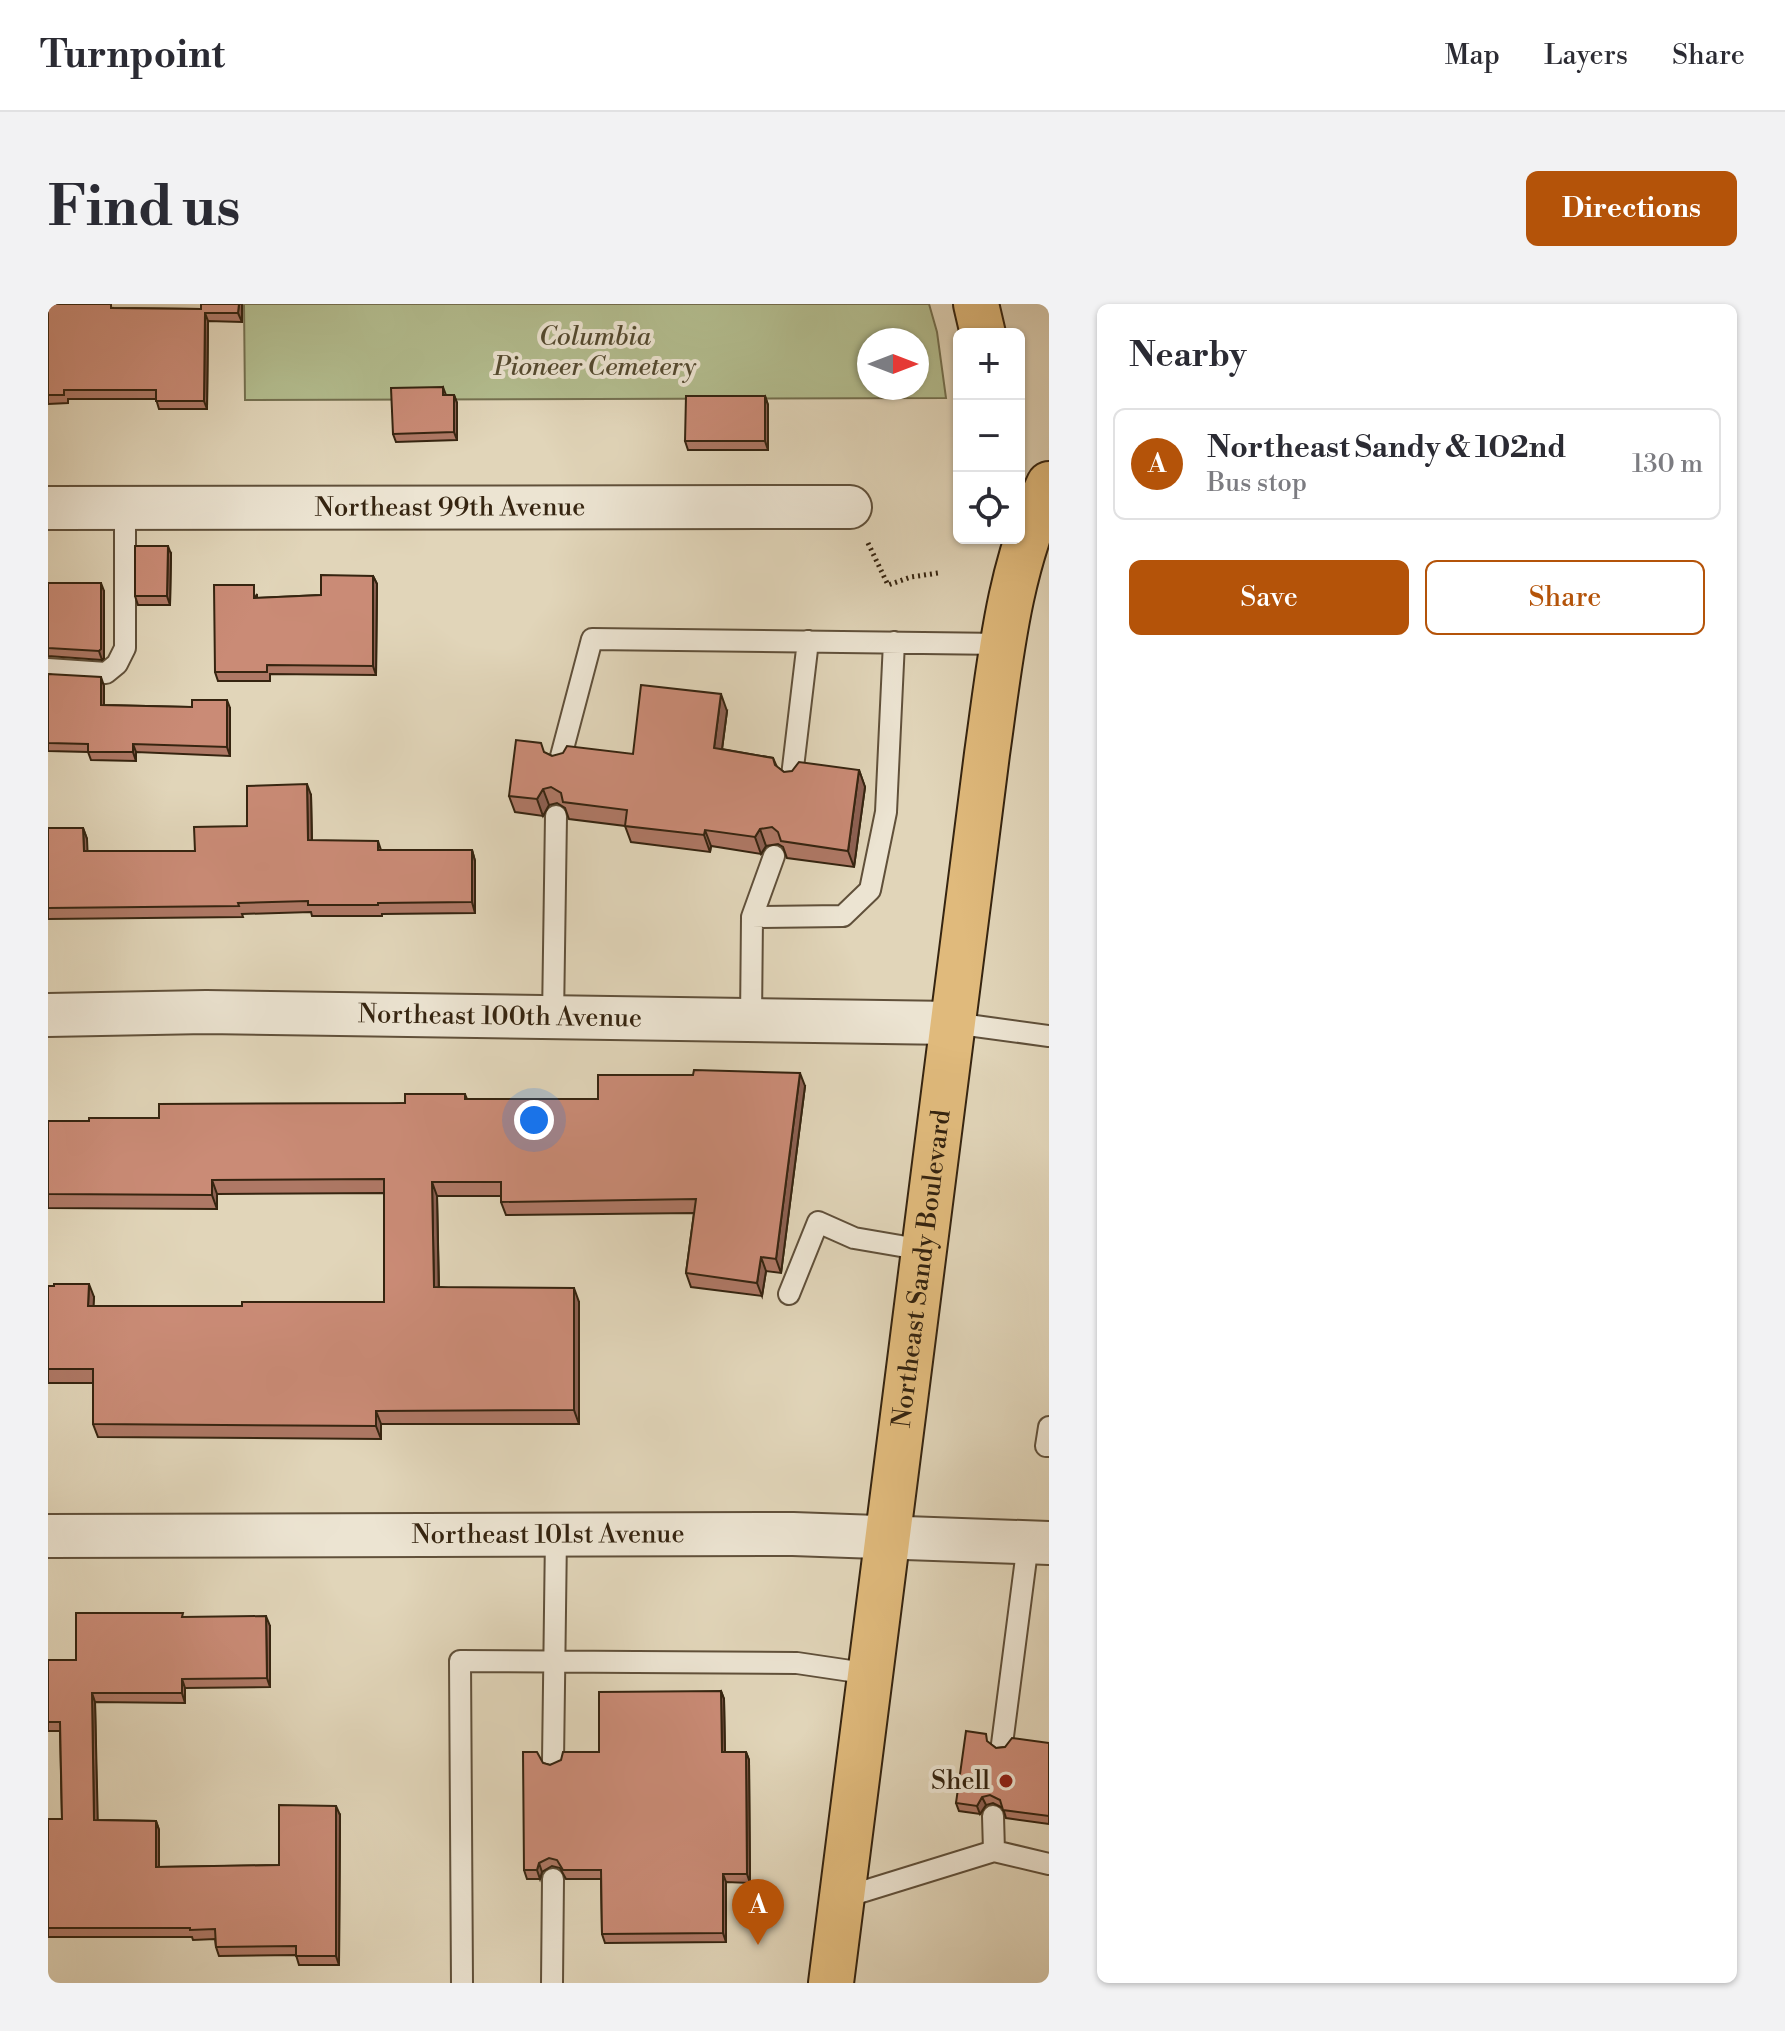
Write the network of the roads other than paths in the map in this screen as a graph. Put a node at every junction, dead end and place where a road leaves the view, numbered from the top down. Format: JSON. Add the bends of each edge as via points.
{"nodes":[{"id":1,"x":976,"y":304,"type":"edge"},
{"id":2,"x":982,"y":328,"type":"edge"},
{"id":3,"x":1049,"y":484,"type":"edge"},
{"id":4,"x":850,"y":507,"type":"road end"},
{"id":5,"x":48,"y":508,"type":"edge"},
{"id":6,"x":125,"y":508,"type":"junction"},
{"id":7,"x":1018,"y":548,"type":"edge"},
{"id":8,"x":808,"y":641,"type":"junction"},
{"id":9,"x":894,"y":642,"type":"junction"},
{"id":10,"x":1003,"y":644,"type":"junction"},
{"id":11,"x":48,"y":669,"type":"edge"},
{"id":12,"x":560,"y":760,"type":"edge"},
{"id":13,"x":792,"y":776,"type":"edge"},
{"id":14,"x":556,"y":816,"type":"dead end"},
{"id":15,"x":774,"y":856,"type":"dead end"},
{"id":16,"x":752,"y":917,"type":"junction"},
{"id":17,"x":48,"y":1015,"type":"edge"},
{"id":18,"x":553,"y":1018,"type":"junction"},
{"id":19,"x":751,"y":1020,"type":"junction"},
{"id":20,"x":953,"y":1023,"type":"junction"},
{"id":21,"x":1049,"y":1036,"type":"edge"},
{"id":22,"x":924,"y":1250,"type":"junction"},
{"id":23,"x":789,"y":1294,"type":"dead end"},
{"id":24,"x":1049,"y":1427,"type":"edge"},
{"id":25,"x":1049,"y":1446,"type":"edge"},
{"id":26,"x":556,"y":1535,"type":"junction"},
{"id":27,"x":48,"y":1536,"type":"edge"},
{"id":28,"x":888,"y":1538,"type":"junction"},
{"id":29,"x":1039,"y":1543,"type":"edge"},
{"id":30,"x":554,"y":1663,"type":"junction"},
{"id":31,"x":871,"y":1674,"type":"junction"},
{"id":32,"x":1002,"y":1744,"type":"edge"},
{"id":33,"x":553,"y":1761,"type":"edge"},
{"id":34,"x":993,"y":1816,"type":"dead end"},
{"id":35,"x":994,"y":1851,"type":"junction"},
{"id":36,"x":1049,"y":1864,"type":"edge"},
{"id":37,"x":553,"y":1879,"type":"dead end"},
{"id":38,"x":842,"y":1898,"type":"junction"},
{"id":39,"x":462,"y":1983,"type":"edge"},
{"id":40,"x":552,"y":1983,"type":"edge"},
{"id":41,"x":831,"y":1983,"type":"edge"}],
"edges":[{"from":1,"to":2,"type":"main road"},
{"from":3,"to":7,"type":"main road","name":"Northeast Sandy Boulevard"},
{"from":4,"to":6,"type":"street","name":"Northeast 99th Avenue"},
{"from":5,"to":6,"type":"street","name":"Northeast 99th Avenue"},
{"from":6,"to":11,"type":"lane","via":[[125,648],[106,673]]},
{"from":7,"to":10,"type":"main road","name":"Northeast Sandy Boulevard"},
{"from":8,"to":9,"type":"lane"},
{"from":8,"to":12,"type":"lane","via":[[592,639]]},
{"from":8,"to":13,"type":"lane"},
{"from":9,"to":10,"type":"lane"},
{"from":9,"to":16,"type":"lane","via":[[886,812],[870,890],[843,916]]},
{"from":10,"to":20,"type":"main road","name":"Northeast Sandy Boulevard"},
{"from":14,"to":18,"type":"lane"},
{"from":15,"to":16,"type":"lane"},
{"from":16,"to":19,"type":"lane"},
{"from":17,"to":18,"type":"street","name":"Northeast 100th Avenue"},
{"from":18,"to":19,"type":"street","name":"Northeast 100th Avenue"},
{"from":19,"to":20,"type":"street","name":"Northeast 100th Avenue"},
{"from":20,"to":21,"type":"lane"},
{"from":20,"to":22,"type":"main road","name":"Northeast Sandy Boulevard"},
{"from":22,"to":23,"type":"lane","via":[[854,1238],[818,1222]]},
{"from":22,"to":28,"type":"main road","name":"Northeast Sandy Boulevard"},
{"from":24,"to":25,"type":"lane"},
{"from":26,"to":27,"type":"street","name":"Northeast 101st Avenue"},
{"from":26,"to":28,"type":"street","name":"Northeast 101st Avenue"},
{"from":26,"to":30,"type":"lane"},
{"from":28,"to":29,"type":"street","name":"Northeast 101st Avenue"},
{"from":28,"to":31,"type":"main road","name":"Northeast Sandy Boulevard"},
{"from":29,"to":32,"type":"lane"},
{"from":30,"to":31,"type":"lane","via":[[797,1663]]},
{"from":30,"to":33,"type":"lane"},
{"from":30,"to":39,"type":"lane","via":[[460,1661]]},
{"from":31,"to":38,"type":"main road","name":"Northeast Sandy Boulevard"},
{"from":34,"to":35,"type":"lane"},
{"from":35,"to":36,"type":"lane"},
{"from":35,"to":38,"type":"lane"},
{"from":37,"to":40,"type":"lane"},
{"from":38,"to":41,"type":"main road","name":"Northeast Sandy Boulevard"}]}
